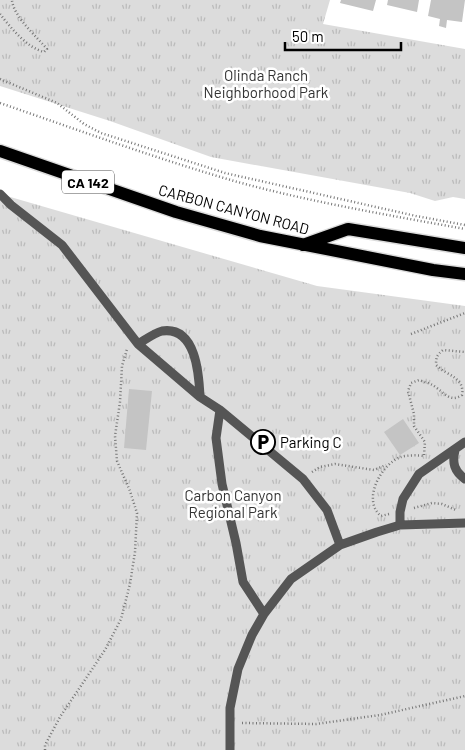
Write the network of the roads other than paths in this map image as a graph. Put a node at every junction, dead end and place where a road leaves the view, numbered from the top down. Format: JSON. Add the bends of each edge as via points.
{"nodes":[{"id":1,"x":0,"y":151,"type":"edge"},
{"id":2,"x":0,"y":194,"type":"edge"},
{"id":3,"x":304,"y":245,"type":"junction"},
{"id":4,"x":465,"y":248,"type":"edge"},
{"id":5,"x":465,"y":274,"type":"edge"},
{"id":6,"x":138,"y":344,"type":"junction"},
{"id":7,"x":200,"y":397,"type":"junction"},
{"id":8,"x":220,"y":410,"type":"junction"},
{"id":9,"x":465,"y":442,"type":"edge"},
{"id":10,"x":455,"y":450,"type":"junction"},
{"id":11,"x":465,"y":479,"type":"edge"},
{"id":12,"x":465,"y":523,"type":"edge"},
{"id":13,"x":400,"y":525,"type":"junction"},
{"id":14,"x":340,"y":545,"type":"junction"},
{"id":15,"x":264,"y":614,"type":"junction"},
{"id":16,"x":230,"y":750,"type":"edge"}],
"edges":[{"from":1,"to":3,"type":"main road","name":"CARBON CANYON ROAD","number":"CA 142","via":[[176,212]]},
{"from":2,"to":6,"type":"lane","via":[[62,245]]},
{"from":3,"to":4,"type":"main road","via":[[348,229]]},
{"from":3,"to":5,"type":"main road","name":"CARBON CANYON ROAD","number":"CA 142"},
{"from":6,"to":7,"type":"lane"},
{"from":6,"to":7,"type":"lane","via":[[160,332],[170,331],[181,337],[191,346],[196,359]]},
{"from":7,"to":8,"type":"lane"},
{"from":8,"to":14,"type":"lane","via":[[303,479],[327,510]]},
{"from":8,"to":15,"type":"lane","via":[[217,447],[243,582]]},
{"from":9,"to":10,"type":"lane"},
{"from":10,"to":11,"type":"lane","via":[[452,461]]},
{"from":10,"to":13,"type":"lane","via":[[419,474],[402,499]]},
{"from":12,"to":13,"type":"lane"},
{"from":13,"to":14,"type":"lane"},
{"from":14,"to":15,"type":"lane","via":[[291,580]]},
{"from":15,"to":16,"type":"lane","via":[[238,669],[230,708]]}]}
